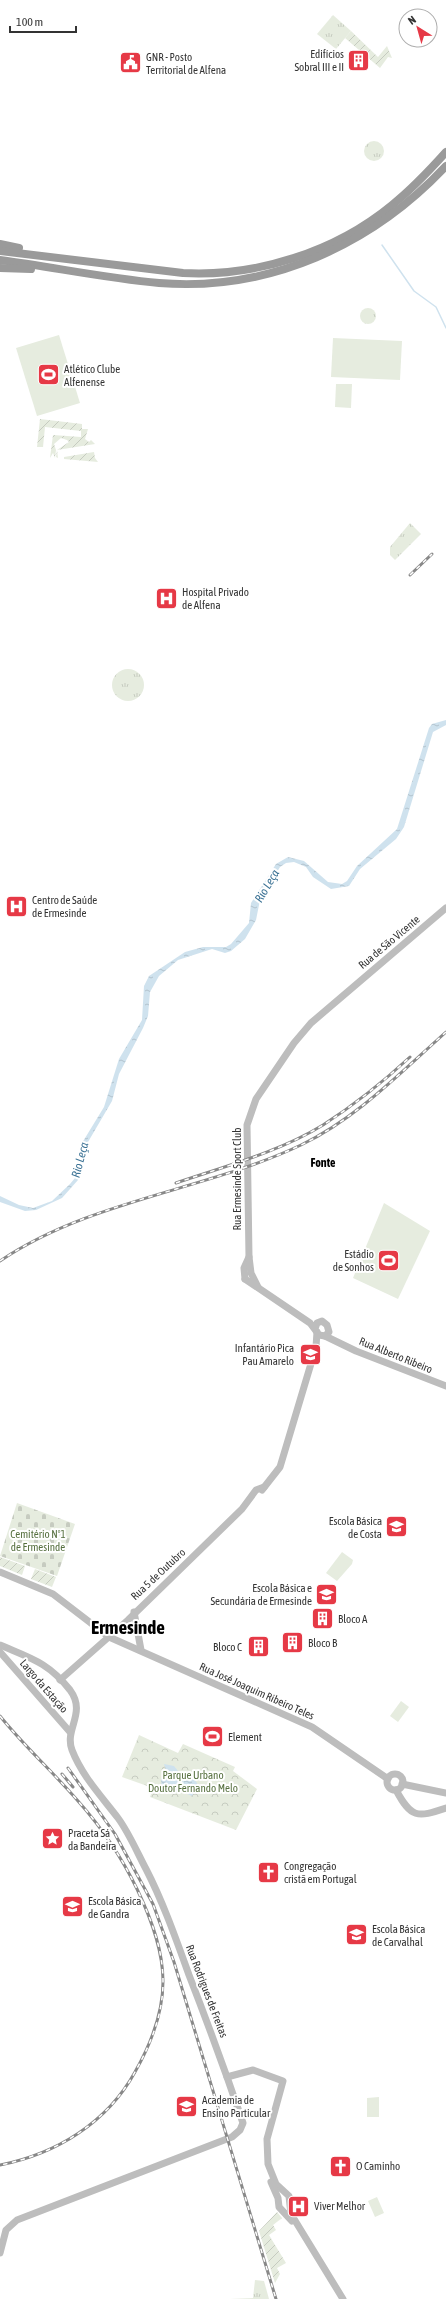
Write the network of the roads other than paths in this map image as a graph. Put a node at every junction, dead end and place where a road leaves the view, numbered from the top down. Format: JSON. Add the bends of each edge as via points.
{"nodes":[{"id":1,"x":446,"y":152,"type":"edge"},
{"id":2,"x":446,"y":166,"type":"edge"},
{"id":3,"x":0,"y":244,"type":"edge"},
{"id":4,"x":0,"y":251,"type":"edge"},
{"id":5,"x":48,"y":256,"type":"junction"},
{"id":6,"x":0,"y":260,"type":"edge"},
{"id":7,"x":0,"y":268,"type":"edge"},
{"id":8,"x":62,"y":271,"type":"junction"},
{"id":9,"x":446,"y":908,"type":"edge"},
{"id":10,"x":311,"y":1023,"type":"joint"},
{"id":11,"x":249,"y":1257,"type":"junction"},
{"id":12,"x":251,"y":1273,"type":"junction"},
{"id":13,"x":245,"y":1279,"type":"junction"},
{"id":14,"x":258,"y":1287,"type":"junction"},
{"id":15,"x":316,"y":1328,"type":"junction"},
{"id":16,"x":328,"y":1328,"type":"junction"},
{"id":17,"x":325,"y":1337,"type":"junction"},
{"id":18,"x":339,"y":1342,"type":"junction"},
{"id":19,"x":316,"y":1347,"type":"junction"},
{"id":20,"x":446,"y":1386,"type":"edge"},
{"id":21,"x":0,"y":1572,"type":"edge"},
{"id":22,"x":134,"y":1612,"type":"junction"},
{"id":23,"x":109,"y":1636,"type":"junction"},
{"id":24,"x":4,"y":1647,"type":"edge"},
{"id":25,"x":141,"y":1650,"type":"junction"},
{"id":26,"x":1,"y":1653,"type":"edge"},
{"id":27,"x":60,"y":1680,"type":"junction"},
{"id":28,"x":70,"y":1732,"type":"junction"},
{"id":29,"x":388,"y":1779,"type":"junction"},
{"id":30,"x":402,"y":1784,"type":"junction"},
{"id":31,"x":396,"y":1790,"type":"junction"},
{"id":32,"x":446,"y":1794,"type":"edge"},
{"id":33,"x":446,"y":1808,"type":"edge"},
{"id":34,"x":227,"y":2077,"type":"junction"},
{"id":35,"x":282,"y":2084,"type":"junction"},
{"id":36,"x":285,"y":2192,"type":"junction"},
{"id":37,"x":278,"y":2198,"type":"junction"},
{"id":38,"x":289,"y":2206,"type":"junction"},
{"id":39,"x":281,"y":2208,"type":"junction"},
{"id":40,"x":0,"y":2253,"type":"edge"},
{"id":41,"x":339,"y":2299,"type":"edge"},
{"id":42,"x":343,"y":2299,"type":"edge"}],
"edges":[{"from":1,"to":5,"type":"highway","via":[[419,182],[391,206],[358,228],[324,246],[248,270],[203,274]]},
{"from":2,"to":8,"type":"highway","via":[[412,200],[362,236],[327,254],[288,268],[249,277],[204,283],[160,283]]},
{"from":3,"to":5,"type":"highway"},
{"from":4,"to":5,"type":"highway"},
{"from":6,"to":8,"type":"highway"},
{"from":7,"to":8,"type":"highway"},
{"from":9,"to":10,"type":"main road","name":"Rua de São Vicente"},
{"from":10,"to":11,"type":"main road","name":"Rua Ermesinde Sport Club","via":[[294,1043],[256,1099],[250,1114],[246,1134]]},
{"from":11,"to":12,"type":"main road","name":"Rua Ermesinde Sport Club"},
{"from":11,"to":13,"type":"main road","name":"Rua Ermesinde Sport Club","via":[[244,1268]]},
{"from":12,"to":13,"type":"main road"},
{"from":12,"to":14,"type":"main road","name":"Rua Ermesinde Sport Club"},
{"from":13,"to":14,"type":"main road"},
{"from":14,"to":15,"type":"main road"},
{"from":15,"to":16,"type":"main road","via":[[325,1322]]},
{"from":15,"to":17,"type":"main road","name":"Rua Alberto Ribeiro"},
{"from":15,"to":19,"type":"main road","name":"Rua 5 de Outubro"},
{"from":16,"to":17,"type":"main road","via":[[329,1332]]},
{"from":16,"to":18,"type":"main road","name":"Rua Alberto Ribeiro"},
{"from":17,"to":18,"type":"main road","name":"Rua Alberto Ribeiro"},
{"from":17,"to":19,"type":"main road","name":"Rua 5 de Outubro"},
{"from":18,"to":20,"type":"main road","name":"Rua Alberto Ribeiro"},
{"from":19,"to":22,"type":"main road","name":"Rua 5 de Outubro","via":[[280,1468],[264,1487]]},
{"from":21,"to":23,"type":"main road","name":"Rua José Joaquim Ribeiro Teles","via":[[53,1594]]},
{"from":22,"to":23,"type":"main road","name":"Rua 5 de Outubro"},
{"from":22,"to":25,"type":"main road"},
{"from":23,"to":25,"type":"main road","name":"Rua José Joaquim Ribeiro Teles"},
{"from":23,"to":27,"type":"main road","name":"Rua 5 de Outubro"},
{"from":24,"to":26,"type":"main road"},
{"from":24,"to":27,"type":"main road","name":"Rua Rodrigues de Freitas","via":[[43,1663]]},
{"from":25,"to":29,"type":"main road","name":"Rua José Joaquim Ribeiro Teles","via":[[312,1727]]},
{"from":26,"to":28,"type":"main road","name":"Largo da Estação"},
{"from":27,"to":28,"type":"main road","name":"Rua Rodrigues de Freitas","via":[[72,1694],[77,1708],[76,1721]]},
{"from":28,"to":34,"type":"main road","name":"Rua Rodrigues de Freitas","via":[[74,1754],[95,1789],[119,1820],[146,1870],[171,1928]]},
{"from":29,"to":30,"type":"main road","via":[[396,1775],[400,1777]]},
{"from":29,"to":31,"type":"main road","via":[[389,1788]]},
{"from":30,"to":31,"type":"main road"},
{"from":30,"to":32,"type":"main road"},
{"from":31,"to":33,"type":"main road","via":[[408,1810],[414,1814],[426,1814]]},
{"from":34,"to":35,"type":"main road","via":[[253,2070]]},
{"from":34,"to":40,"type":"main road","name":"Rua Rodrigues de Freitas","via":[[243,2123],[237,2134],[17,2220],[6,2230]]},
{"from":35,"to":36,"type":"main road","via":[[269,2128],[266,2153],[276,2184]]},
{"from":35,"to":37,"type":"main road","via":[[269,2115],[263,2139],[264,2165]]},
{"from":36,"to":37,"type":"main road","via":[[281,2192]]},
{"from":36,"to":38,"type":"main road","via":[[289,2196]]},
{"from":37,"to":39,"type":"main road"},
{"from":38,"to":39,"type":"main road","via":[[286,2209]]},
{"from":38,"to":42,"type":"main road","via":[[291,2214]]},
{"from":39,"to":41,"type":"main road","via":[[291,2219]]}]}
